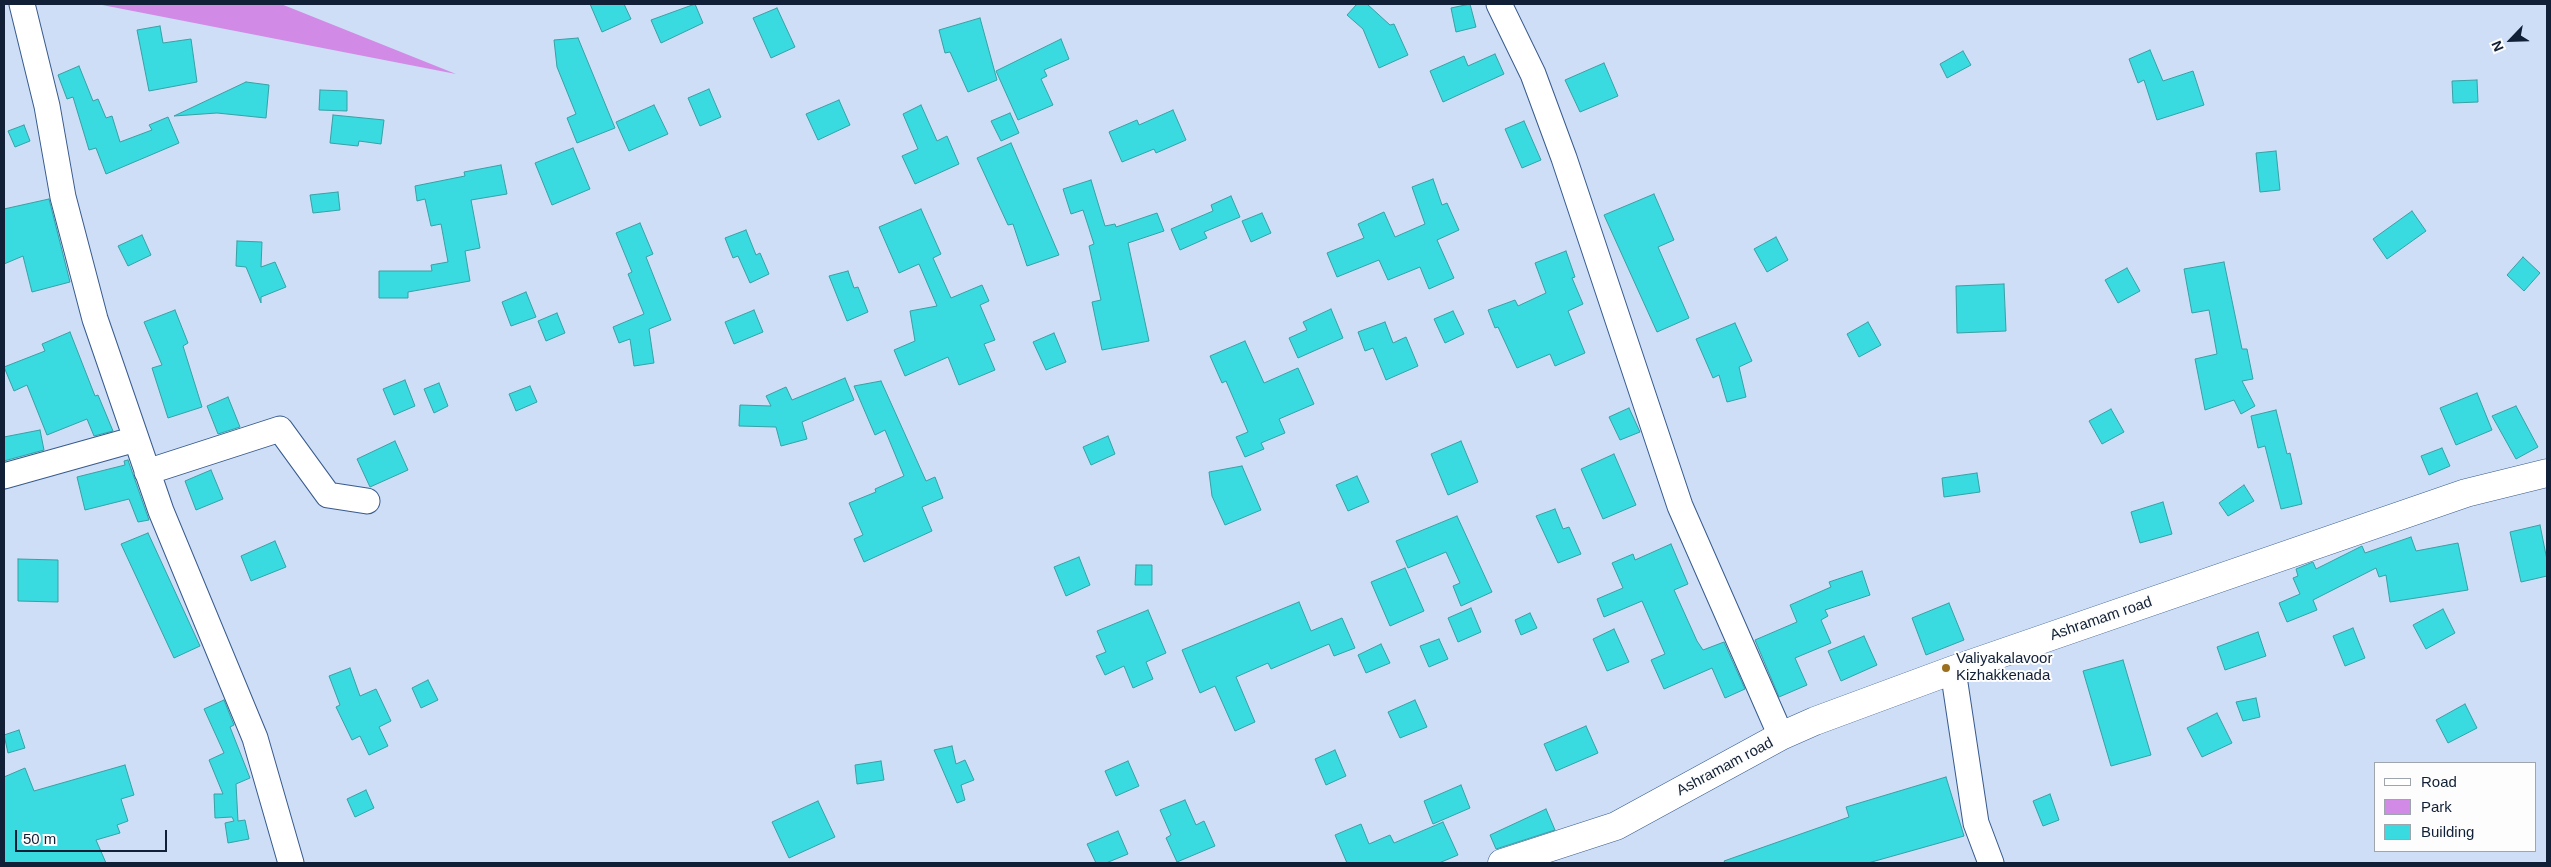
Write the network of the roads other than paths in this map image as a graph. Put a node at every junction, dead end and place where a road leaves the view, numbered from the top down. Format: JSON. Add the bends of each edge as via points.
{"nodes":[{"id":1,"x":22,"y":4,"type":"edge"},
{"id":2,"x":1499,"y":4,"type":"edge"},
{"id":3,"x":136,"y":439,"type":"junction"},
{"id":4,"x":147,"y":472,"type":"junction"},
{"id":5,"x":2547,"y":473,"type":"edge"},
{"id":6,"x":4,"y":476,"type":"edge"},
{"id":7,"x":367,"y":501,"type":"dead end"},
{"id":8,"x":1953,"y":670,"type":"junction"},
{"id":9,"x":1781,"y":736,"type":"junction"},
{"id":10,"x":291,"y":863,"type":"edge"},
{"id":11,"x":1502,"y":863,"type":"edge"},
{"id":12,"x":1991,"y":863,"type":"edge"}],
"edges":[{"from":1,"to":3,"type":"street","via":[[47,106],[63,197],[95,319]]},
{"from":2,"to":9,"type":"street","via":[[1533,74],[1564,158],[1680,506]]},
{"from":3,"to":4,"type":"street"},
{"from":3,"to":6,"type":"street"},
{"from":4,"to":7,"type":"street","via":[[280,428],[328,496]]},
{"from":4,"to":10,"type":"street","via":[[160,511],[255,738]]},
{"from":5,"to":8,"type":"main road","name":"Ashramam road","via":[[2466,493]]},
{"from":8,"to":9,"type":"main road","name":"Ashramam road"},
{"from":8,"to":12,"type":"street","via":[[1976,823]]},
{"from":9,"to":11,"type":"main road","name":"Ashramam road","via":[[1616,826]]}]}
